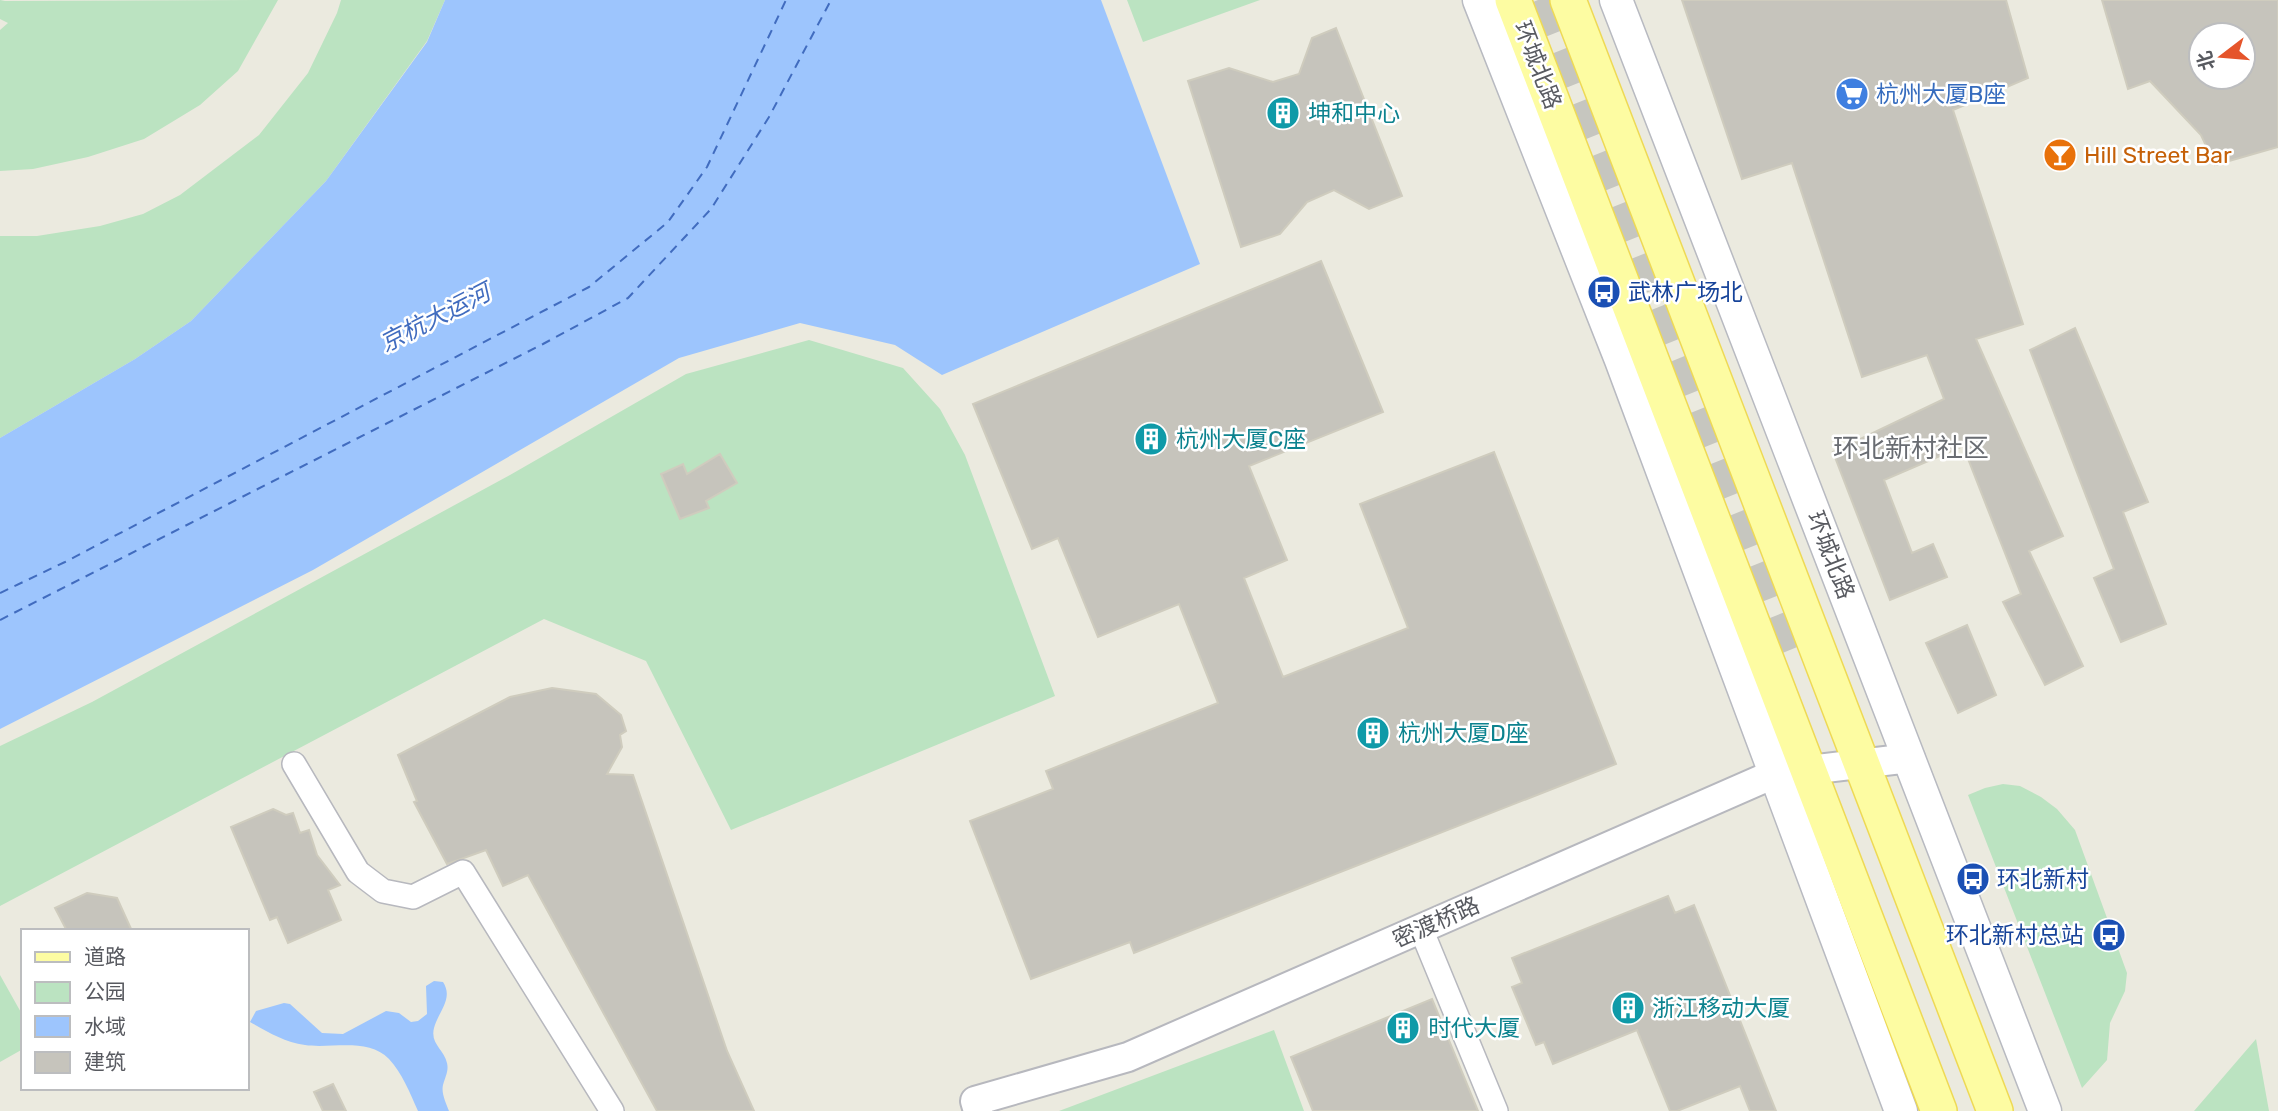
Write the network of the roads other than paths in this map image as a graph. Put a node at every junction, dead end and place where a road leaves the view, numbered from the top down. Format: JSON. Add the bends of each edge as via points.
{"nodes":[{"id":1,"x":1479,"y":0,"type":"edge"},
{"id":2,"x":1513,"y":0,"type":"edge"},
{"id":3,"x":1568,"y":0,"type":"edge"},
{"id":4,"x":1616,"y":0,"type":"edge"},
{"id":5,"x":1910,"y":758,"type":"junction"},
{"id":6,"x":294,"y":764,"type":"dead end"},
{"id":7,"x":1861,"y":764,"type":"junction"},
{"id":8,"x":1791,"y":772,"type":"junction"},
{"id":9,"x":1421,"y":929,"type":"junction"},
{"id":10,"x":612,"y":1111,"type":"edge"},
{"id":11,"x":978,"y":1111,"type":"edge"},
{"id":12,"x":1496,"y":1111,"type":"edge"},
{"id":13,"x":1901,"y":1111,"type":"edge"},
{"id":14,"x":1939,"y":1111,"type":"edge"},
{"id":15,"x":1995,"y":1111,"type":"edge"},
{"id":16,"x":2045,"y":1111,"type":"edge"}],
"edges":[{"from":1,"to":8,"type":"main road","name":"环城北路"},
{"from":2,"to":8,"type":"main road","name":"环城北路"},
{"from":3,"to":7,"type":"main road","name":"环城北路"},
{"from":4,"to":5,"type":"main road","name":"环城北路"},
{"from":5,"to":7,"type":"street","name":"密渡桥路"},
{"from":5,"to":16,"type":"main road","name":"环城北路"},
{"from":6,"to":10,"type":"street","via":[[358,872],[383,891],[412,897],[463,872]]},
{"from":7,"to":8,"type":"street","name":"密渡桥路"},
{"from":7,"to":15,"type":"main road","name":"环城北路"},
{"from":8,"to":9,"type":"street","name":"密渡桥路"},
{"from":8,"to":13,"type":"main road","name":"环城北路"},
{"from":8,"to":14,"type":"main road","name":"环城北路"},
{"from":9,"to":11,"type":"street","name":"密渡桥路","via":[[1128,1057],[975,1101]]},
{"from":9,"to":12,"type":"street"}]}
